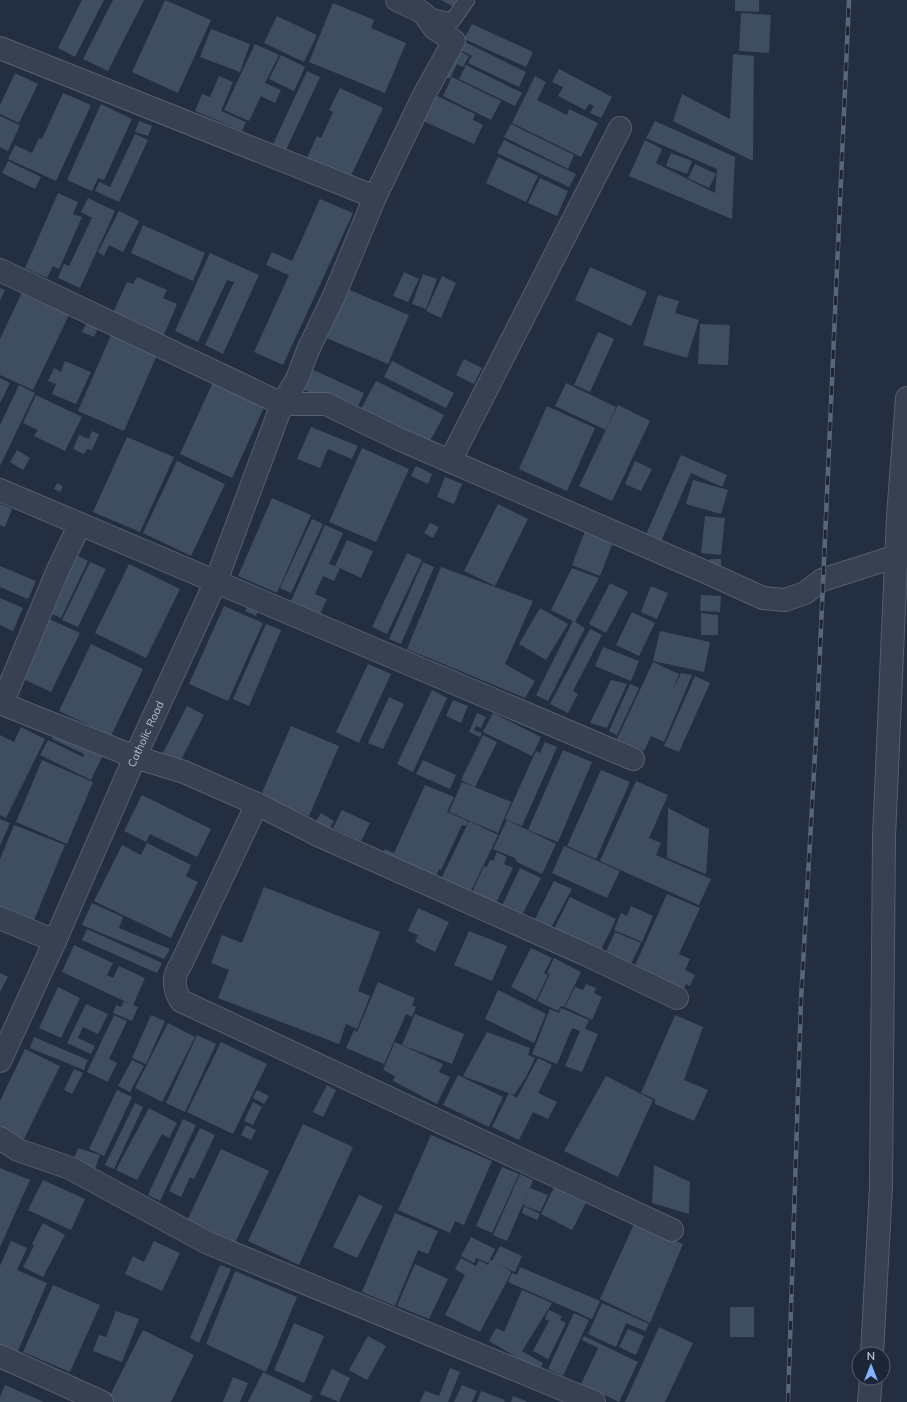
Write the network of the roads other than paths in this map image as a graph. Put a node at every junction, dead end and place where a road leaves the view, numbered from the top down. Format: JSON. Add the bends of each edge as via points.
{"nodes":[{"id":1,"x":397,"y":0,"type":"edge"},
{"id":2,"x":467,"y":0,"type":"edge"},
{"id":3,"x":425,"y":15,"type":"junction"},
{"id":4,"x":0,"y":48,"type":"edge"},
{"id":5,"x":620,"y":128,"type":"dead end"},
{"id":6,"x":375,"y":198,"type":"junction"},
{"id":7,"x":0,"y":270,"type":"edge"},
{"id":8,"x":907,"y":398,"type":"edge"},
{"id":9,"x":282,"y":404,"type":"junction"},
{"id":10,"x":450,"y":462,"type":"junction"},
{"id":11,"x":0,"y":490,"type":"edge"},
{"id":12,"x":903,"y":517,"type":"edge"},
{"id":13,"x":80,"y":524,"type":"junction"},
{"id":14,"x":897,"y":556,"type":"junction"},
{"id":15,"x":216,"y":581,"type":"junction"},
{"id":16,"x":1,"y":704,"type":"edge"},
{"id":17,"x":135,"y":757,"type":"junction"},
{"id":18,"x":634,"y":760,"type":"dead end"},
{"id":19,"x":257,"y":804,"type":"junction"},
{"id":20,"x":0,"y":918,"type":"edge"},
{"id":21,"x":55,"y":942,"type":"junction"},
{"id":22,"x":677,"y":998,"type":"dead end"},
{"id":23,"x":0,"y":1060,"type":"edge"},
{"id":24,"x":0,"y":1138,"type":"edge"},
{"id":25,"x":672,"y":1230,"type":"dead end"},
{"id":26,"x":872,"y":1346,"type":"edge"},
{"id":27,"x":0,"y":1356,"type":"edge"},
{"id":28,"x":871,"y":1386,"type":"edge"},
{"id":29,"x":102,"y":1402,"type":"edge"},
{"id":30,"x":594,"y":1402,"type":"edge"},
{"id":31,"x":870,"y":1402,"type":"edge"}],
"edges":[{"from":1,"to":3,"type":"street"},
{"from":2,"to":3,"type":"lane","via":[[452,21]]},
{"from":3,"to":6,"type":"street","name":"Catholic Road","via":[[434,28],[454,41],[424,95]]},
{"from":4,"to":6,"type":"street"},
{"from":5,"to":10,"type":"street"},
{"from":6,"to":9,"type":"street","name":"Catholic Road","via":[[297,379]]},
{"from":7,"to":9,"type":"street"},
{"from":8,"to":12,"type":"street"},
{"from":9,"to":10,"type":"street","via":[[326,404]]},
{"from":9,"to":15,"type":"street","name":"Catholic Road"},
{"from":10,"to":14,"type":"street","via":[[763,598],[785,600],[805,592],[822,580]]},
{"from":11,"to":13,"type":"street"},
{"from":12,"to":14,"type":"street"},
{"from":13,"to":15,"type":"street"},
{"from":13,"to":16,"type":"street"},
{"from":14,"to":26,"type":"street","via":[[884,837],[880,1187]]},
{"from":15,"to":17,"type":"street","name":"Catholic Road"},
{"from":15,"to":18,"type":"street"},
{"from":16,"to":17,"type":"street"},
{"from":17,"to":19,"type":"street","via":[[184,772]]},
{"from":17,"to":21,"type":"street","name":"Catholic Road"},
{"from":19,"to":22,"type":"street","via":[[320,836]]},
{"from":19,"to":25,"type":"street","via":[[176,971],[175,991],[181,1001]]},
{"from":20,"to":21,"type":"street"},
{"from":21,"to":23,"type":"street","name":"Catholic Road"},
{"from":24,"to":30,"type":"street","via":[[18,1150],[70,1168],[208,1243]]},
{"from":27,"to":29,"type":"street"},
{"from":28,"to":31,"type":"street"}]}
